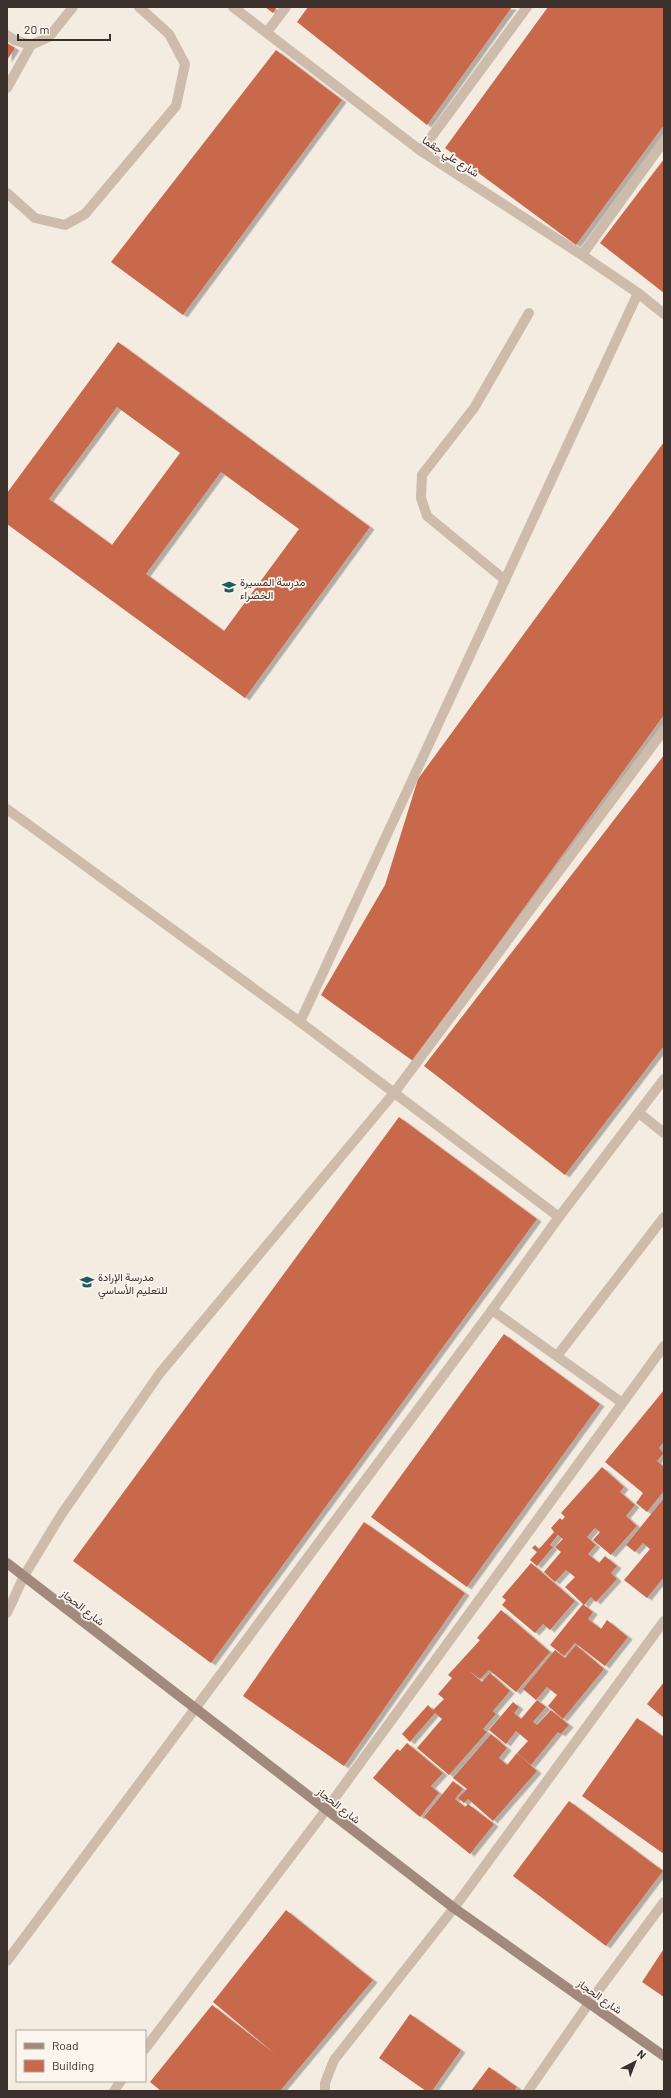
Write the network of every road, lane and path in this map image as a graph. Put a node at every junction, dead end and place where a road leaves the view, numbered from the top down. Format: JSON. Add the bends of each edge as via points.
{"nodes":[{"id":1,"x":73,"y":7,"type":"edge"},
{"id":2,"x":139,"y":7,"type":"edge"},
{"id":3,"x":233,"y":7,"type":"edge"},
{"id":4,"x":286,"y":7,"type":"edge"},
{"id":5,"x":527,"y":7,"type":"edge"},
{"id":6,"x":267,"y":32,"type":"junction"},
{"id":7,"x":7,"y":35,"type":"edge"},
{"id":8,"x":31,"y":45,"type":"junction"},
{"id":9,"x":7,"y":88,"type":"edge"},
{"id":10,"x":664,"y":141,"type":"edge"},
{"id":11,"x":421,"y":151,"type":"junction"},
{"id":12,"x":7,"y":193,"type":"edge"},
{"id":13,"x":582,"y":255,"type":"junction"},
{"id":14,"x":638,"y":293,"type":"junction"},
{"id":15,"x":529,"y":314,"type":"dead end"},
{"id":16,"x":664,"y":314,"type":"edge"},
{"id":17,"x":505,"y":580,"type":"junction"},
{"id":18,"x":664,"y":730,"type":"edge"},
{"id":19,"x":7,"y":809,"type":"edge"},
{"id":20,"x":300,"y":1022,"type":"junction"},
{"id":21,"x":664,"y":1079,"type":"edge"},
{"id":22,"x":394,"y":1093,"type":"junction"},
{"id":23,"x":639,"y":1113,"type":"junction"},
{"id":24,"x":664,"y":1133,"type":"edge"},
{"id":25,"x":559,"y":1217,"type":"junction"},
{"id":26,"x":664,"y":1217,"type":"edge"},
{"id":27,"x":492,"y":1310,"type":"junction"},
{"id":28,"x":664,"y":1346,"type":"edge"},
{"id":29,"x":557,"y":1356,"type":"junction"},
{"id":30,"x":621,"y":1402,"type":"junction"},
{"id":31,"x":7,"y":1563,"type":"edge"},
{"id":32,"x":24,"y":1576,"type":"junction"},
{"id":33,"x":7,"y":1613,"type":"edge"},
{"id":34,"x":664,"y":1621,"type":"edge"},
{"id":35,"x":196,"y":1709,"type":"junction"},
{"id":36,"x":326,"y":1810,"type":"junction"},
{"id":37,"x":664,"y":1902,"type":"edge"},
{"id":38,"x":454,"y":1908,"type":"junction"},
{"id":39,"x":7,"y":1961,"type":"edge"},
{"id":40,"x":589,"y":2003,"type":"junction"},
{"id":41,"x":146,"y":2048,"type":"edge"},
{"id":42,"x":664,"y":2056,"type":"edge"},
{"id":43,"x":120,"y":2082,"type":"edge"},
{"id":44,"x":325,"y":2087,"type":"edge"},
{"id":45,"x":114,"y":2091,"type":"edge"},
{"id":46,"x":332,"y":2091,"type":"edge"},
{"id":47,"x":528,"y":2091,"type":"edge"}],
"edges":[{"from":1,"to":8,"type":"street","via":[[49,37]]},
{"from":2,"to":12,"type":"street","via":[[169,34],[185,64],[176,106],[85,214],[65,224],[35,218]]},
{"from":3,"to":6,"type":"street","name":"شارع علي جقما"},
{"from":4,"to":6,"type":"street"},
{"from":5,"to":11,"type":"street"},
{"from":6,"to":11,"type":"street","name":"شارع علي جقما"},
{"from":7,"to":8,"type":"street"},
{"from":8,"to":9,"type":"street"},
{"from":10,"to":13,"type":"street"},
{"from":11,"to":13,"type":"street","name":"شارع علي جقما"},
{"from":13,"to":14,"type":"street","name":"شارع علي جقما"},
{"from":14,"to":16,"type":"street","name":"شارع علي جقما"},
{"from":14,"to":17,"type":"street"},
{"from":15,"to":17,"type":"street","via":[[474,408],[422,475],[421,498],[427,516]]},
{"from":17,"to":20,"type":"street"},
{"from":18,"to":22,"type":"street"},
{"from":19,"to":20,"type":"street"},
{"from":20,"to":22,"type":"street"},
{"from":21,"to":23,"type":"street"},
{"from":22,"to":25,"type":"street"},
{"from":22,"to":32,"type":"street","via":[[160,1373],[62,1515]]},
{"from":23,"to":24,"type":"street"},
{"from":23,"to":25,"type":"street"},
{"from":25,"to":27,"type":"street"},
{"from":26,"to":29,"type":"street"},
{"from":27,"to":29,"type":"street"},
{"from":27,"to":35,"type":"street"},
{"from":28,"to":30,"type":"street"},
{"from":29,"to":30,"type":"street"},
{"from":30,"to":36,"type":"street"},
{"from":31,"to":32,"type":"main road","name":"شارع الحجاز"},
{"from":32,"to":33,"type":"street"},
{"from":32,"to":35,"type":"main road","name":"شارع الحجاز"},
{"from":34,"to":38,"type":"street"},
{"from":35,"to":36,"type":"main road","name":"شارع الحجاز"},
{"from":35,"to":39,"type":"street"},
{"from":36,"to":38,"type":"main road","name":"شارع الحجاز"},
{"from":36,"to":41,"type":"street"},
{"from":37,"to":40,"type":"street"},
{"from":38,"to":40,"type":"main road","name":"شارع الحجاز"},
{"from":38,"to":44,"type":"street","via":[[334,2060]]},
{"from":40,"to":42,"type":"main road","name":"شارع الحجاز"},
{"from":40,"to":47,"type":"street"},
{"from":43,"to":45,"type":"street"},
{"from":44,"to":46,"type":"street"}]}
